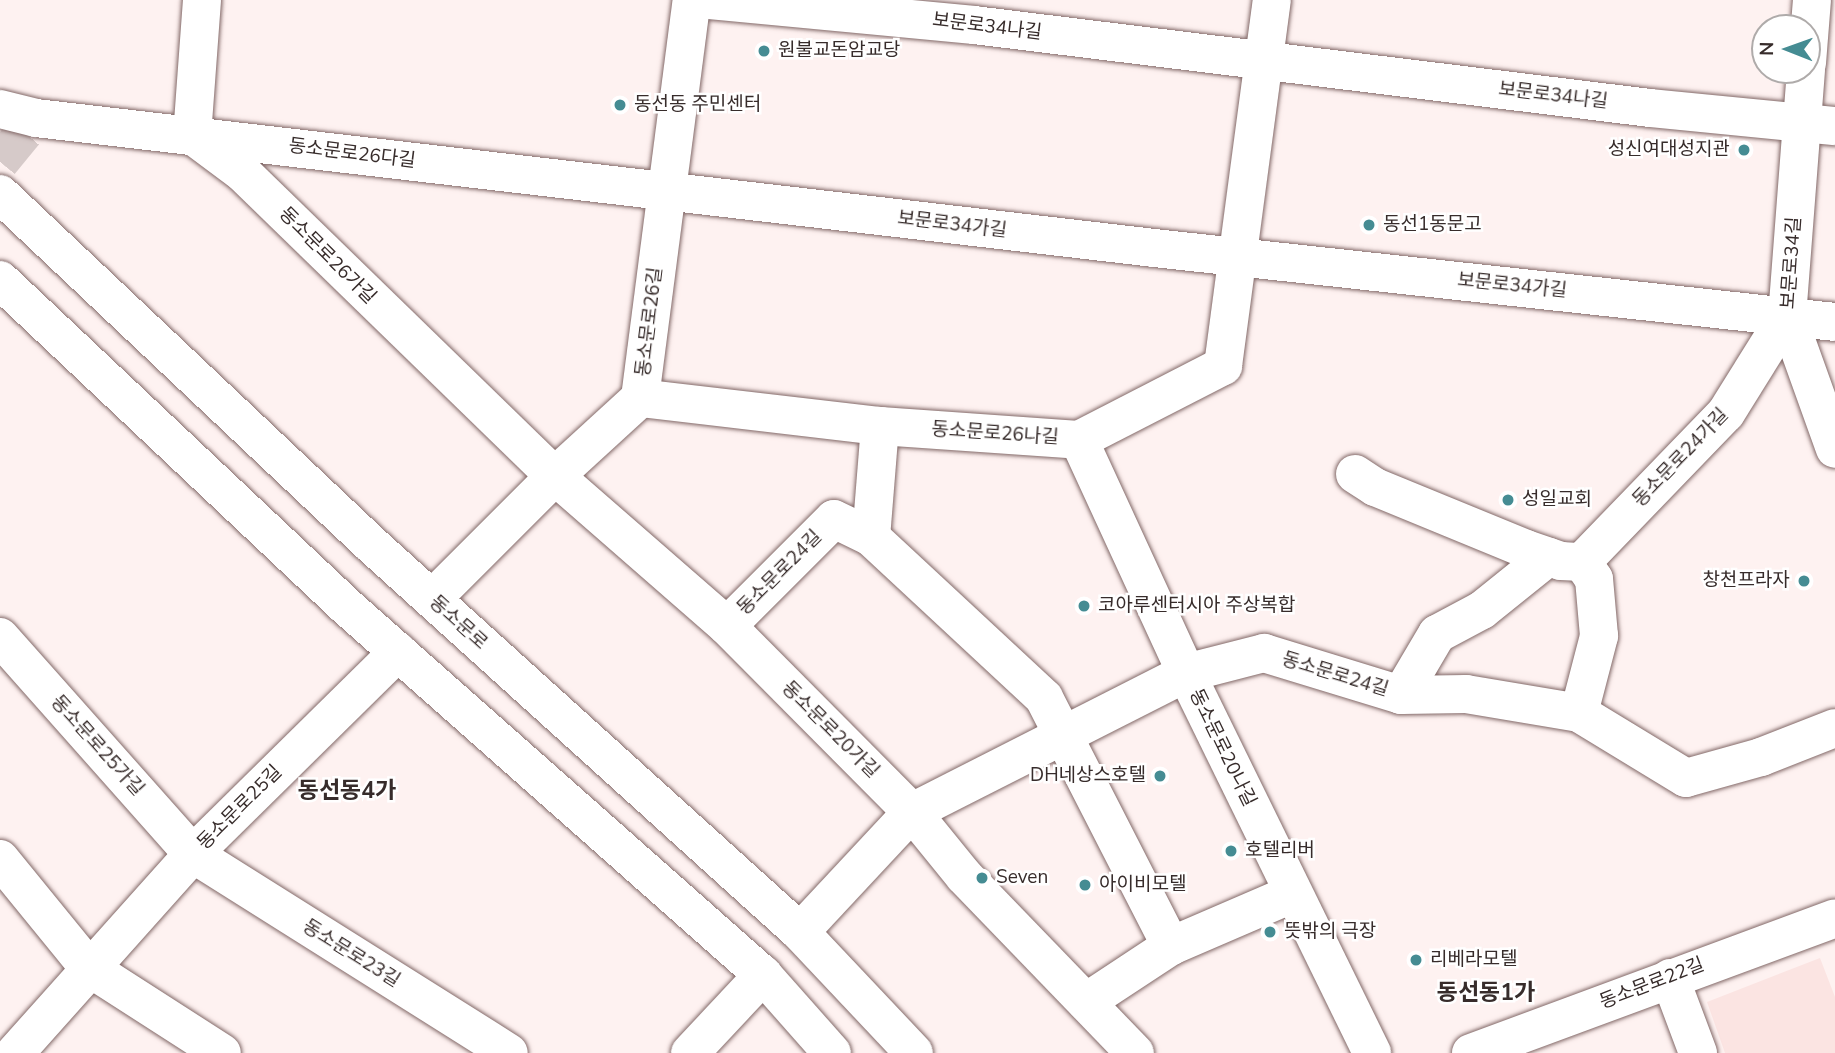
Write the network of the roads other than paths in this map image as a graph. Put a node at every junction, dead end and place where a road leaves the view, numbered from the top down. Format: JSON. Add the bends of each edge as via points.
{"nodes":[{"id":1,"x":202,"y":0,"type":"edge"},
{"id":2,"x":692,"y":0,"type":"edge"},
{"id":3,"x":710,"y":0,"type":"edge"},
{"id":4,"x":1272,"y":0,"type":"edge"},
{"id":5,"x":1263,"y":60,"type":"junction"},
{"id":6,"x":1810,"y":84,"type":"edge"},
{"id":7,"x":18,"y":114,"type":"edge"},
{"id":8,"x":1819,"y":124,"type":"edge"},
{"id":9,"x":192,"y":135,"type":"junction"},
{"id":10,"x":667,"y":191,"type":"junction"},
{"id":11,"x":0,"y":194,"type":"edge"},
{"id":12,"x":1236,"y":257,"type":"junction"},
{"id":13,"x":0,"y":280,"type":"edge"},
{"id":14,"x":1787,"y":315,"type":"junction"},
{"id":15,"x":1835,"y":322,"type":"edge"},
{"id":16,"x":640,"y":398,"type":"junction"},
{"id":17,"x":880,"y":426,"type":"junction"},
{"id":18,"x":1079,"y":440,"type":"junction"},
{"id":19,"x":1835,"y":449,"type":"edge"},
{"id":20,"x":1356,"y":474,"type":"dead end"},
{"id":21,"x":555,"y":476,"type":"junction"},
{"id":22,"x":871,"y":537,"type":"junction"},
{"id":23,"x":1565,"y":559,"type":"junction"},
{"id":24,"x":432,"y":599,"type":"junction"},
{"id":25,"x":727,"y":626,"type":"junction"},
{"id":26,"x":0,"y":638,"type":"edge"},
{"id":27,"x":398,"y":653,"type":"junction"},
{"id":28,"x":1186,"y":673,"type":"junction"},
{"id":29,"x":1401,"y":695,"type":"junction"},
{"id":30,"x":1579,"y":713,"type":"junction"},
{"id":31,"x":1835,"y":728,"type":"edge"},
{"id":32,"x":1065,"y":735,"type":"junction"},
{"id":33,"x":912,"y":812,"type":"junction"},
{"id":34,"x":193,"y":854,"type":"junction"},
{"id":35,"x":0,"y":859,"type":"edge"},
{"id":36,"x":1292,"y":894,"type":"junction"},
{"id":37,"x":1834,"y":920,"type":"edge"},
{"id":38,"x":800,"y":932,"type":"junction"},
{"id":39,"x":1171,"y":946,"type":"junction"},
{"id":40,"x":88,"y":967,"type":"junction"},
{"id":41,"x":763,"y":975,"type":"junction"},
{"id":42,"x":1670,"y":978,"type":"junction"},
{"id":43,"x":1086,"y":1002,"type":"junction"},
{"id":44,"x":1522,"y":1045,"type":"edge"},
{"id":45,"x":15,"y":1053,"type":"edge"},
{"id":46,"x":222,"y":1053,"type":"edge"},
{"id":47,"x":509,"y":1053,"type":"edge"},
{"id":48,"x":690,"y":1053,"type":"edge"},
{"id":49,"x":832,"y":1053,"type":"edge"},
{"id":50,"x":914,"y":1053,"type":"edge"},
{"id":51,"x":1135,"y":1053,"type":"edge"},
{"id":52,"x":1371,"y":1053,"type":"edge"},
{"id":53,"x":1471,"y":1053,"type":"edge"},
{"id":54,"x":1699,"y":1053,"type":"edge"}],
"edges":[{"from":1,"to":9,"type":"street"},
{"from":2,"to":10,"type":"street","name":"동소문로26길"},
{"from":3,"to":5,"type":"street","name":"보문로34나길"},
{"from":4,"to":5,"type":"street"},
{"from":5,"to":8,"type":"street","name":"보문로34나길"},
{"from":5,"to":12,"type":"street"},
{"from":6,"to":8,"type":"street","name":"보문로34길"},
{"from":7,"to":9,"type":"street","name":"동소문로26다길"},
{"from":8,"to":14,"type":"street","name":"보문로34길"},
{"from":9,"to":10,"type":"street","name":"동소문로26다길"},
{"from":9,"to":21,"type":"street","name":"동소문로26가길","via":[[243,173]]},
{"from":10,"to":12,"type":"street","name":"보문로34가길"},
{"from":10,"to":16,"type":"street","name":"동소문로26길"},
{"from":11,"to":24,"type":"street","name":"동소문로"},
{"from":12,"to":14,"type":"street","name":"보문로34가길"},
{"from":12,"to":18,"type":"street","name":"동소문로26나길","via":[[1223,366]]},
{"from":13,"to":27,"type":"street"},
{"from":14,"to":15,"type":"street","name":"보문로34가길"},
{"from":14,"to":19,"type":"street","name":"보문로34길"},
{"from":14,"to":23,"type":"street","name":"동소문로24가길","via":[[1726,414]]},
{"from":16,"to":17,"type":"street","name":"동소문로26나길"},
{"from":16,"to":21,"type":"street","name":"동소문로26길"},
{"from":17,"to":18,"type":"street","name":"동소문로26나길"},
{"from":17,"to":22,"type":"street"},
{"from":18,"to":28,"type":"street","name":"동소문로20나길"},
{"from":20,"to":23,"type":"street","via":[[1375,487]]},
{"from":21,"to":24,"type":"street","name":"동소문로26길"},
{"from":21,"to":25,"type":"street","name":"동소문로20가길"},
{"from":22,"to":25,"type":"street","name":"동소문로24길","via":[[834,519]]},
{"from":22,"to":32,"type":"street","name":"동소문로24길","via":[[1045,698]]},
{"from":23,"to":29,"type":"street","name":"동소문로24가길","via":[[1437,634]]},
{"from":23,"to":30,"type":"street","via":[[1594,579],[1599,636]]},
{"from":24,"to":38,"type":"street","name":"동소문로"},
{"from":25,"to":33,"type":"street","name":"동소문로20가길"},
{"from":26,"to":34,"type":"street","name":"동소문로25가길"},
{"from":27,"to":34,"type":"street","name":"동소문로25길"},
{"from":27,"to":41,"type":"street"},
{"from":28,"to":29,"type":"street","name":"동소문로24길","via":[[1264,653]]},
{"from":28,"to":32,"type":"street","name":"동소문로24길"},
{"from":28,"to":36,"type":"street","name":"동소문로20나길"},
{"from":29,"to":30,"type":"street","name":"동소문로24길","via":[[1465,694]]},
{"from":30,"to":31,"type":"street","name":"동소문로24길","via":[[1686,778],[1761,757]]},
{"from":32,"to":33,"type":"street","name":"동소문로24길"},
{"from":32,"to":39,"type":"street","name":"동소문로24길"},
{"from":33,"to":38,"type":"street","name":"동소문로24길"},
{"from":33,"to":43,"type":"street","name":"동소문로20가길","via":[[964,876]]},
{"from":34,"to":40,"type":"street","name":"동소문로25길"},
{"from":34,"to":47,"type":"street","name":"동소문로23길"},
{"from":35,"to":40,"type":"street"},
{"from":36,"to":39,"type":"street"},
{"from":36,"to":52,"type":"street","name":"동소문로20나길"},
{"from":37,"to":42,"type":"street","name":"동소문로22길"},
{"from":38,"to":50,"type":"street","name":"동소문로"},
{"from":39,"to":43,"type":"street"},
{"from":40,"to":45,"type":"street","name":"동소문로25길"},
{"from":40,"to":46,"type":"street"},
{"from":41,"to":48,"type":"street"},
{"from":41,"to":49,"type":"street"},
{"from":42,"to":44,"type":"street","name":"동소문로22길"},
{"from":42,"to":54,"type":"street"},
{"from":43,"to":51,"type":"street","name":"동소문로20가길"},
{"from":44,"to":53,"type":"street","name":"동소문로22길"}]}
